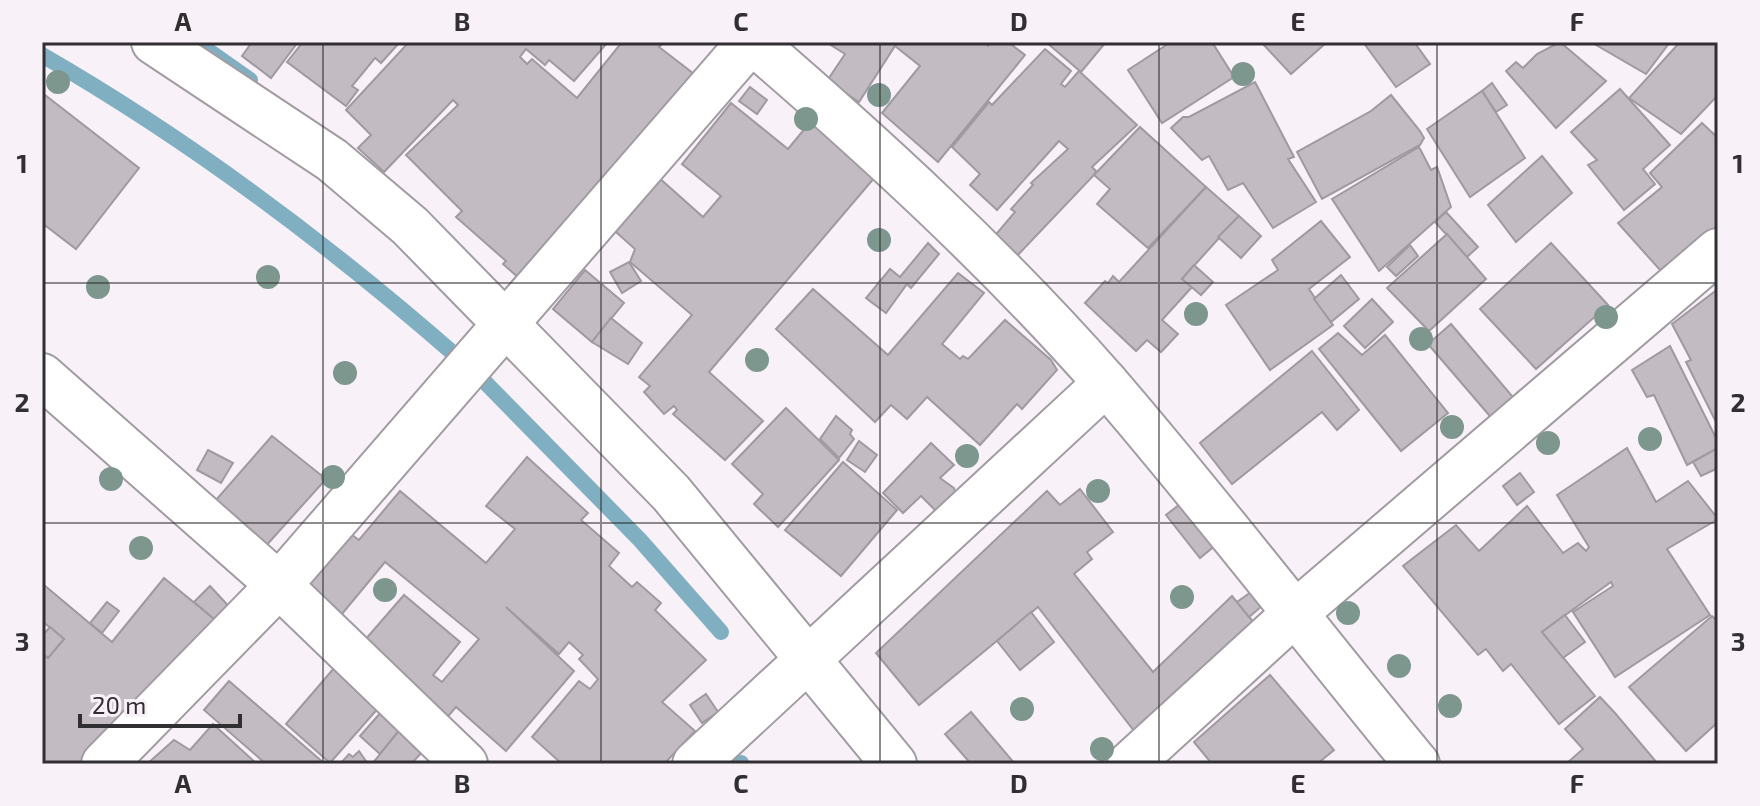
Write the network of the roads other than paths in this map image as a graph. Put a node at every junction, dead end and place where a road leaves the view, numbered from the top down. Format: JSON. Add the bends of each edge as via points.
{"nodes":[{"id":1,"x":154,"y":42,"type":"edge"},
{"id":2,"x":751,"y":42,"type":"edge"},
{"id":3,"x":1718,"y":251,"type":"edge"},
{"id":4,"x":506,"y":326,"type":"junction"},
{"id":5,"x":42,"y":376,"type":"edge"},
{"id":6,"x":1106,"y":383,"type":"junction"},
{"id":7,"x":279,"y":585,"type":"junction"},
{"id":8,"x":1293,"y":615,"type":"junction"},
{"id":9,"x":809,"y":660,"type":"junction"},
{"id":10,"x":104,"y":764,"type":"edge"},
{"id":11,"x":465,"y":764,"type":"edge"},
{"id":12,"x":695,"y":764,"type":"edge"},
{"id":13,"x":894,"y":764,"type":"edge"},
{"id":14,"x":1130,"y":764,"type":"edge"},
{"id":15,"x":1417,"y":764,"type":"edge"}],
"edges":[{"from":1,"to":4,"type":"street","via":[[332,160],[410,226]]},
{"from":2,"to":4,"type":"street"},
{"from":2,"to":6,"type":"street","via":[[877,149]]},
{"from":3,"to":8,"type":"street"},
{"from":4,"to":7,"type":"street"},
{"from":4,"to":9,"type":"street","via":[[671,493]]},
{"from":5,"to":7,"type":"street"},
{"from":6,"to":8,"type":"street"},
{"from":6,"to":9,"type":"street"},
{"from":7,"to":10,"type":"street"},
{"from":7,"to":11,"type":"street"},
{"from":8,"to":14,"type":"street"},
{"from":8,"to":15,"type":"street"},
{"from":9,"to":12,"type":"street"},
{"from":9,"to":13,"type":"street"}]}
